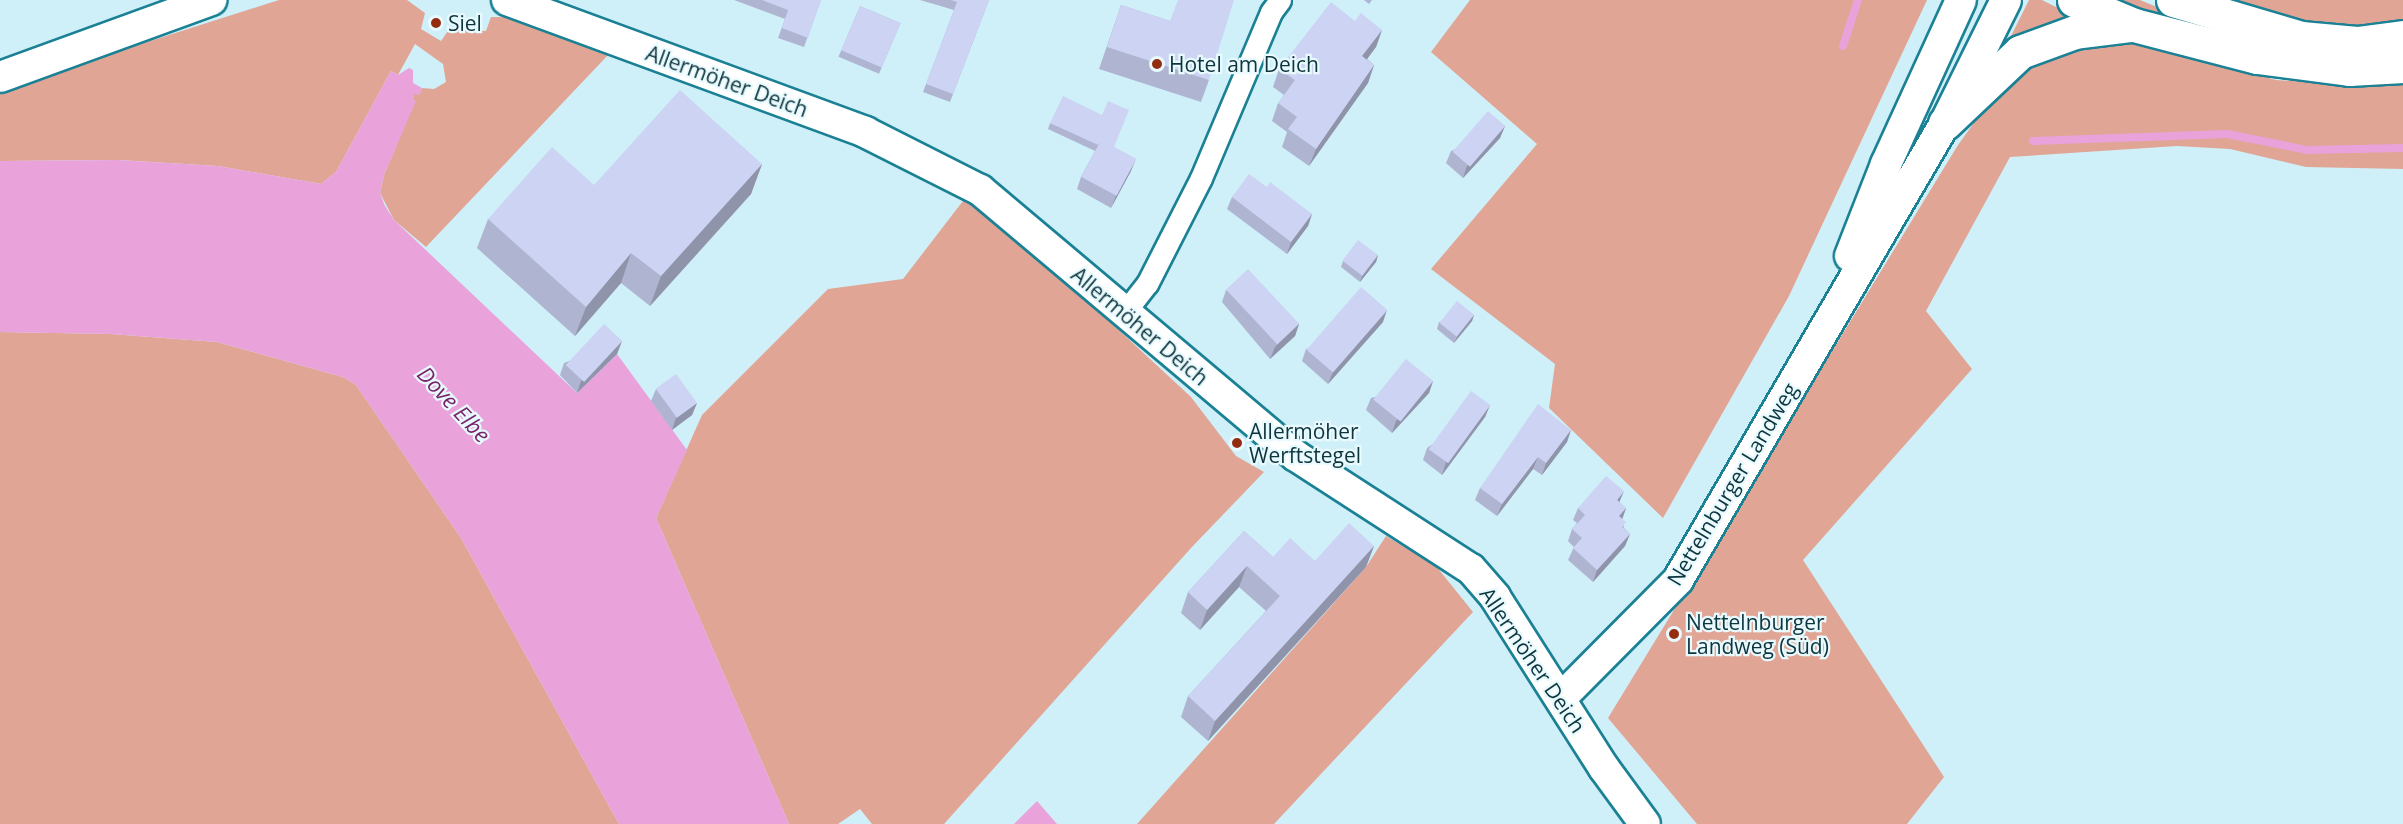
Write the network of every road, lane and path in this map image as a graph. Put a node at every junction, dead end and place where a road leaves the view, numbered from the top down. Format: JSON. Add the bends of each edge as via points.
{"nodes":[{"id":1,"x":211,"y":0,"type":"edge"},
{"id":2,"x":507,"y":0,"type":"edge"},
{"id":3,"x":1280,"y":0,"type":"edge"},
{"id":4,"x":1961,"y":0,"type":"edge"},
{"id":5,"x":2006,"y":0,"type":"edge"},
{"id":6,"x":2074,"y":0,"type":"edge"},
{"id":7,"x":2174,"y":0,"type":"edge"},
{"id":8,"x":2134,"y":25,"type":"junction"},
{"id":9,"x":2403,"y":37,"type":"edge"},
{"id":10,"x":2403,"y":66,"type":"edge"},
{"id":11,"x":0,"y":78,"type":"edge"},
{"id":12,"x":1945,"y":123,"type":"junction"},
{"id":13,"x":1124,"y":313,"type":"junction"},
{"id":14,"x":1818,"y":338,"type":"junction"},
{"id":15,"x":1561,"y":698,"type":"junction"},
{"id":16,"x":1645,"y":824,"type":"edge"}],
"edges":[{"from":1,"to":11,"type":"street"},
{"from":2,"to":13,"type":"street","name":"Allermöher Deich","via":[[865,132],[980,190]]},
{"from":3,"to":13,"type":"street","via":[[1271,12],[1201,178],[1147,284]]},
{"from":4,"to":14,"type":"street","name":"Nettelnburger Landweg","via":[[1886,164]]},
{"from":5,"to":12,"type":"street","name":"Nettelnburger Landweg"},
{"from":6,"to":8,"type":"highway"},
{"from":7,"to":9,"type":"highway","via":[[2301,38],[2357,43]]},
{"from":8,"to":10,"type":"highway","via":[[2288,63],[2349,69]]},
{"from":8,"to":12,"type":"highway","via":[[2075,32],[2020,52]]},
{"from":12,"to":14,"type":"street","name":"Nettelnburger Landweg"},
{"from":13,"to":15,"type":"street","name":"Allermöher Deich","via":[[1296,456],[1471,569]]},
{"from":14,"to":15,"type":"street","name":"Nettelnburger Landweg","via":[[1678,580]]},
{"from":15,"to":16,"type":"street","name":"Allermöher Deich"}]}
